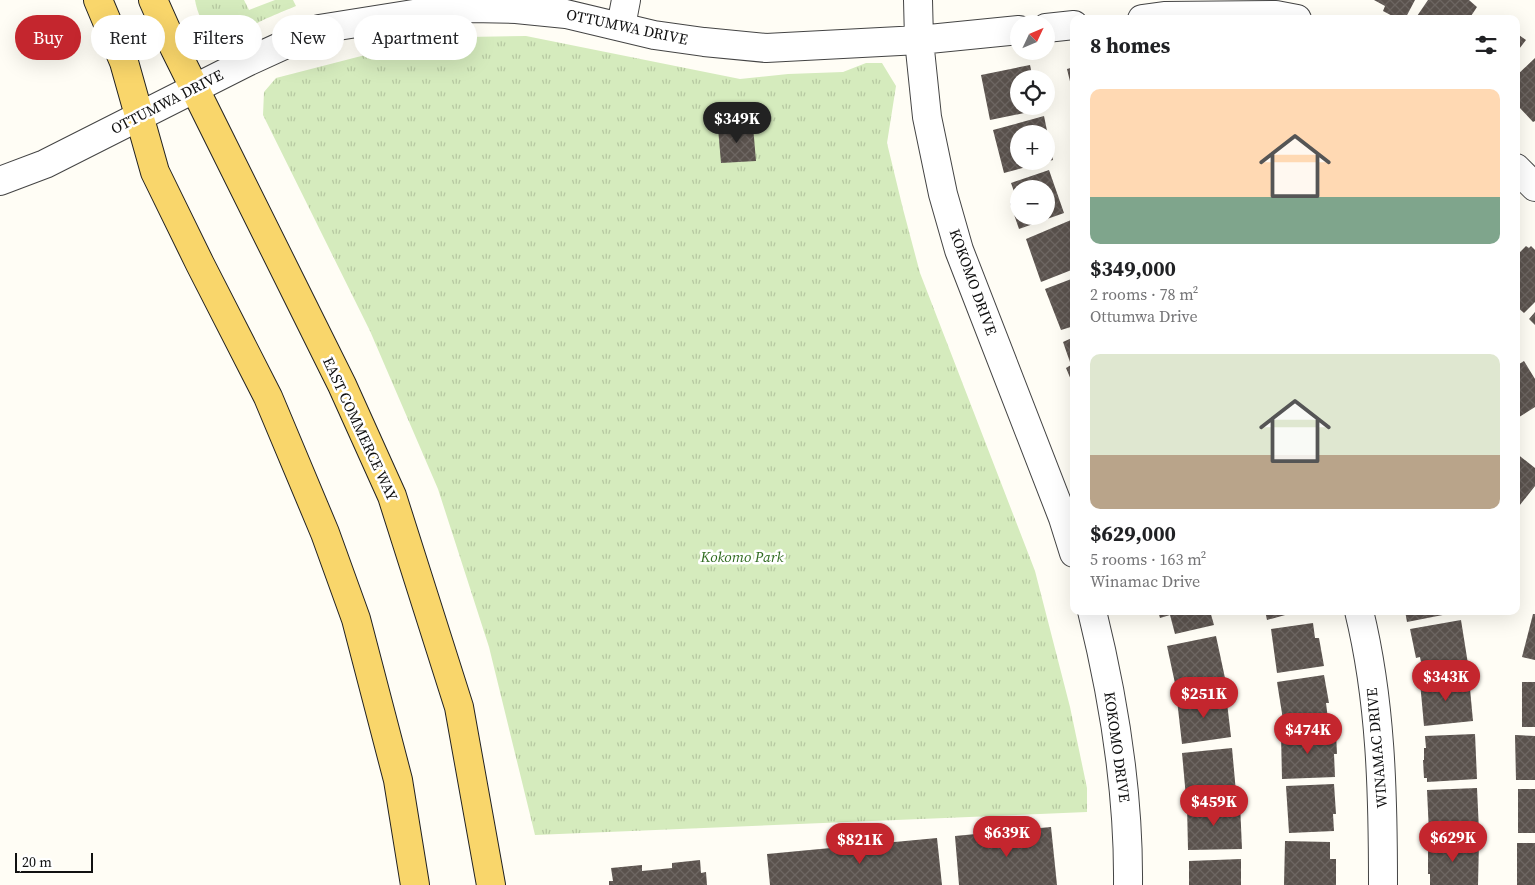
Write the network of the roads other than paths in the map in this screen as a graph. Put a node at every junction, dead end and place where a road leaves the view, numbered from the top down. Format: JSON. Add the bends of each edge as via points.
{"nodes":[{"id":1,"x":98,"y":0,"type":"edge"},
{"id":2,"x":154,"y":0,"type":"edge"},
{"id":3,"x":626,"y":0,"type":"edge"},
{"id":4,"x":918,"y":0,"type":"edge"},
{"id":5,"x":1158,"y":14,"type":"edge"},
{"id":6,"x":1276,"y":15,"type":"edge"},
{"id":7,"x":1070,"y":25,"type":"edge"},
{"id":8,"x":621,"y":26,"type":"junction"},
{"id":9,"x":1055,"y":27,"type":"edge"},
{"id":10,"x":1010,"y":31,"type":"edge"},
{"id":11,"x":918,"y":40,"type":"junction"},
{"id":12,"x":195,"y":88,"type":"junction"},
{"id":13,"x":140,"y":116,"type":"junction"},
{"id":14,"x":1520,"y":172,"type":"edge"},
{"id":15,"x":0,"y":181,"type":"edge"},
{"id":16,"x":1535,"y":187,"type":"edge"},
{"id":17,"x":1070,"y":541,"type":"edge"},
{"id":18,"x":1093,"y":615,"type":"edge"},
{"id":19,"x":1360,"y":615,"type":"edge"},
{"id":20,"x":415,"y":885,"type":"edge"},
{"id":21,"x":491,"y":885,"type":"edge"},
{"id":22,"x":1128,"y":885,"type":"edge"},
{"id":23,"x":1383,"y":885,"type":"edge"}],
"edges":[{"from":1,"to":13,"type":"main road","via":[[124,62]]},
{"from":2,"to":12,"type":"main road","name":"EAST COMMERCE WAY"},
{"from":3,"to":8,"type":"street"},
{"from":4,"to":11,"type":"street","name":"KOKOMO DRIVE"},
{"from":5,"to":6,"type":"street"},
{"from":7,"to":9,"type":"street"},
{"from":8,"to":11,"type":"street","name":"OTTUMWA DRIVE","via":[[696,41],[766,48]]},
{"from":8,"to":12,"type":"street","name":"OTTUMWA DRIVE","via":[[566,14],[516,9],[470,8],[420,13],[319,29]]},
{"from":10,"to":11,"type":"street","name":"OTTUMWA DRIVE"},
{"from":11,"to":17,"type":"street","name":"KOKOMO DRIVE","via":[[927,117],[959,250]]},
{"from":12,"to":13,"type":"street","name":"OTTUMWA DRIVE"},
{"from":12,"to":21,"type":"main road","name":"EAST COMMERCE WAY","via":[[342,386],[392,496],[459,707]]},
{"from":13,"to":15,"type":"street","name":"OTTUMWA DRIVE","via":[[45,164]]},
{"from":13,"to":20,"type":"main road","via":[[156,172],[268,397],[325,533],[356,619],[395,770]]},
{"from":14,"to":16,"type":"street"},
{"from":18,"to":22,"type":"street","name":"KOKOMO DRIVE","via":[[1120,751]]},
{"from":19,"to":23,"type":"street","name":"WINAMAC DRIVE","via":[[1377,716],[1383,805]]}]}
